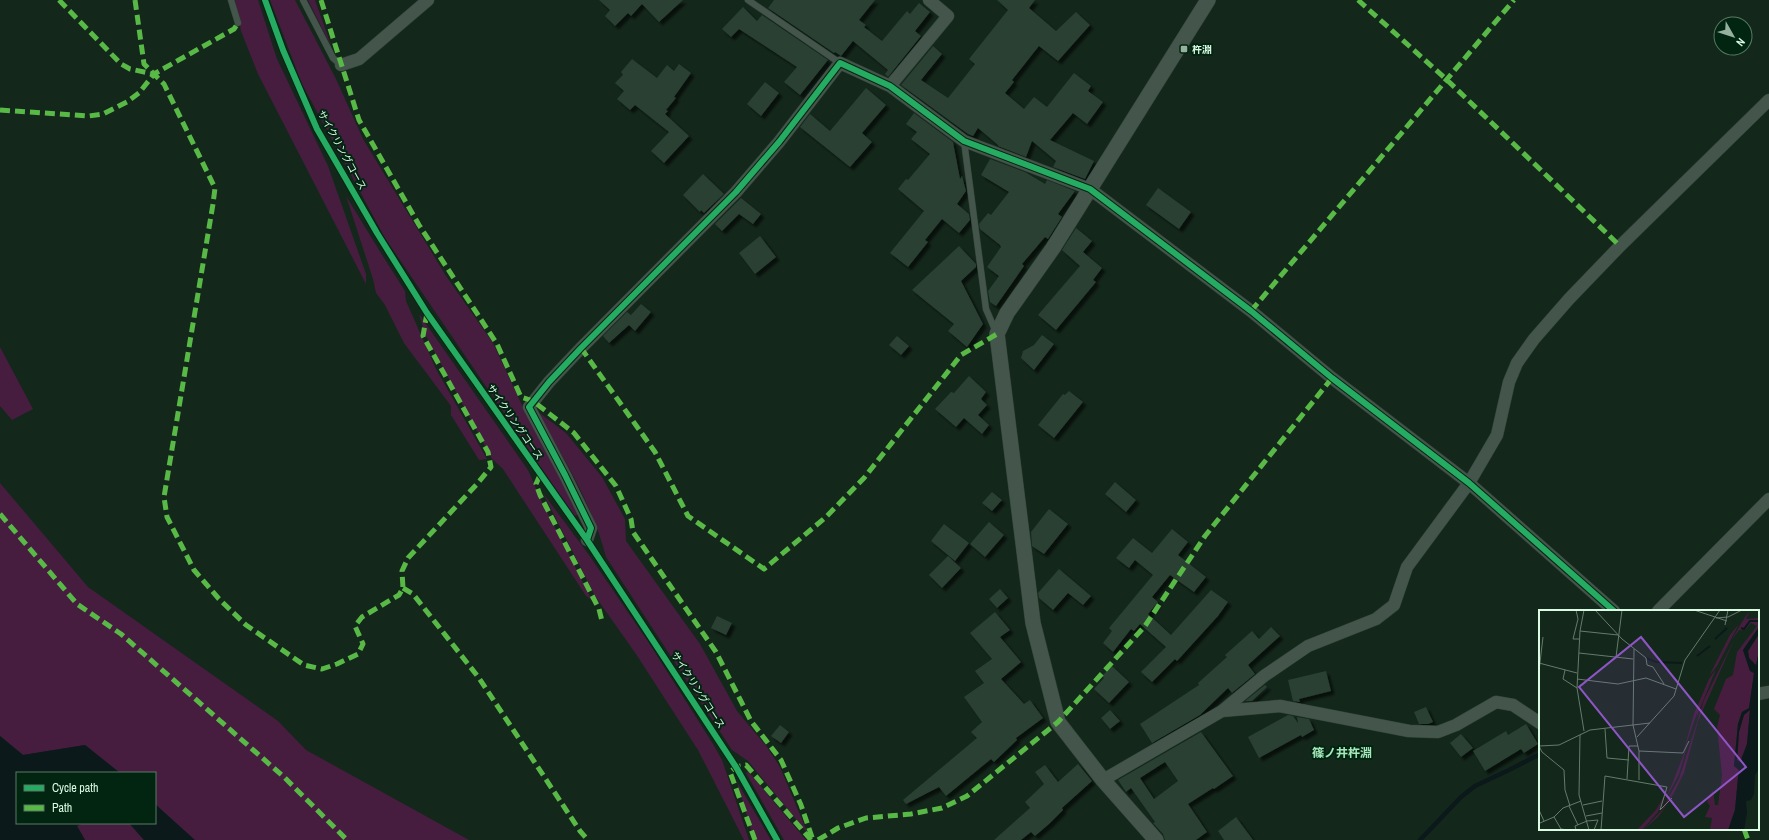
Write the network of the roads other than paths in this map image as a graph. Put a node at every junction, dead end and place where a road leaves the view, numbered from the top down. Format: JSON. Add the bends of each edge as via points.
{"nodes":[{"id":1,"x":231,"y":0,"type":"edge"},
{"id":2,"x":303,"y":0,"type":"edge"},
{"id":3,"x":428,"y":0,"type":"edge"},
{"id":4,"x":748,"y":0,"type":"edge"},
{"id":5,"x":929,"y":0,"type":"edge"},
{"id":6,"x":1208,"y":0,"type":"edge"},
{"id":7,"x":238,"y":23,"type":"dead end"},
{"id":8,"x":840,"y":63,"type":"junction"},
{"id":9,"x":341,"y":65,"type":"joint"},
{"id":10,"x":890,"y":86,"type":"junction"},
{"id":11,"x":1769,"y":100,"type":"edge"},
{"id":12,"x":964,"y":141,"type":"junction"},
{"id":13,"x":1090,"y":189,"type":"junction"},
{"id":14,"x":997,"y":334,"type":"junction"},
{"id":15,"x":1469,"y":483,"type":"junction"},
{"id":16,"x":1769,"y":499,"type":"edge"},
{"id":17,"x":587,"y":540,"type":"dead end"},
{"id":18,"x":1613,"y":610,"type":"edge"},
{"id":19,"x":1659,"y":610,"type":"edge"},
{"id":20,"x":1769,"y":692,"type":"edge"},
{"id":21,"x":1759,"y":694,"type":"edge"},
{"id":22,"x":1222,"y":711,"type":"junction"},
{"id":23,"x":1539,"y":722,"type":"edge"},
{"id":24,"x":1103,"y":780,"type":"junction"},
{"id":25,"x":1156,"y":840,"type":"edge"}],
"edges":[{"from":1,"to":7,"type":"lane"},
{"from":2,"to":9,"type":"lane","via":[[333,58]]},
{"from":3,"to":9,"type":"street","via":[[359,59]]},
{"from":4,"to":8,"type":"lane"},
{"from":5,"to":10,"type":"street","via":[[948,16]]},
{"from":6,"to":13,"type":"street"},
{"from":8,"to":10,"type":"street"},
{"from":8,"to":17,"type":"street","via":[[779,142],[736,192],[580,348],[529,407],[591,528]]},
{"from":10,"to":12,"type":"street"},
{"from":11,"to":15,"type":"street","via":[[1620,246],[1534,339],[1517,363],[1497,435]]},
{"from":12,"to":13,"type":"street"},
{"from":12,"to":14,"type":"lane","via":[[986,308]]},
{"from":13,"to":14,"type":"street","via":[[1008,313]]},
{"from":13,"to":15,"type":"street","via":[[1251,311],[1332,378]]},
{"from":14,"to":24,"type":"street","via":[[1032,623],[1058,722]]},
{"from":15,"to":18,"type":"street"},
{"from":15,"to":22,"type":"street","via":[[1407,567],[1394,605],[1390,609],[1376,619],[1308,646],[1264,676]]},
{"from":16,"to":19,"type":"street"},
{"from":20,"to":21,"type":"street"},
{"from":22,"to":23,"type":"street","via":[[1280,706],[1409,731],[1438,732],[1456,725],[1496,702],[1513,704]]},
{"from":22,"to":24,"type":"street"},
{"from":24,"to":25,"type":"street"}]}
